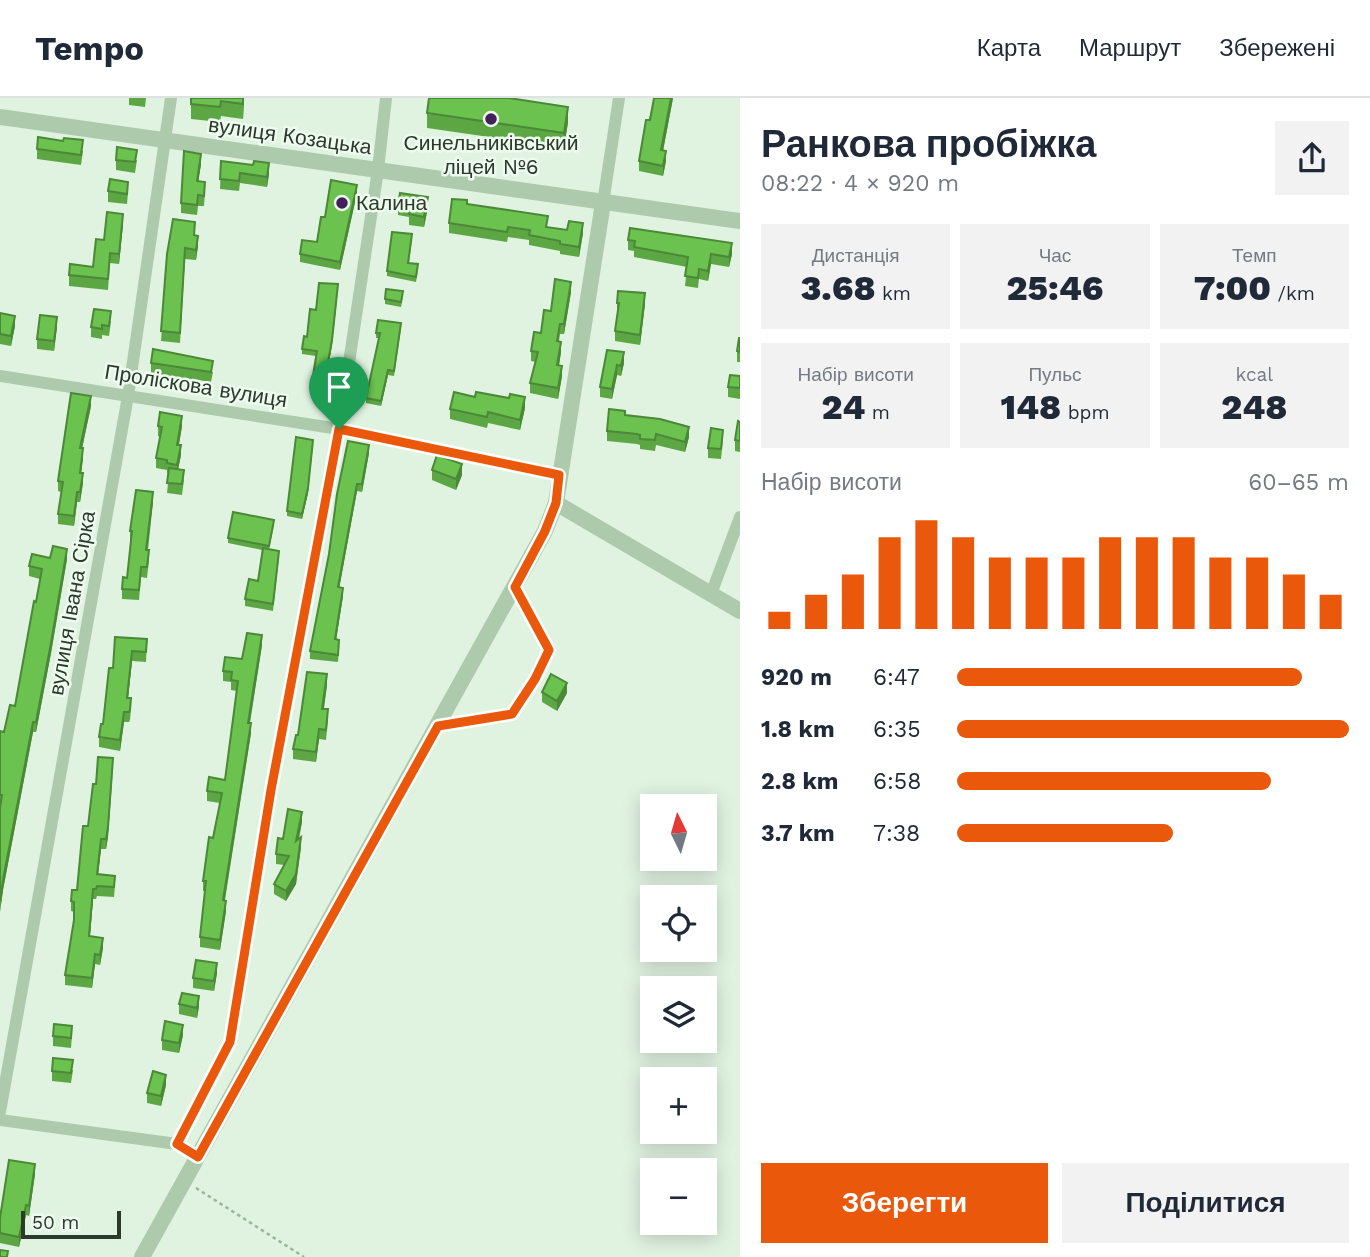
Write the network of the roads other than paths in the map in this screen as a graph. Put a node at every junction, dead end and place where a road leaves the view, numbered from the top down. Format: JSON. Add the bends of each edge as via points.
{"nodes":[{"id":1,"x":171,"y":98,"type":"edge"},
{"id":2,"x":386,"y":98,"type":"edge"},
{"id":3,"x":619,"y":98,"type":"edge"},
{"id":4,"x":0,"y":117,"type":"edge"},
{"id":5,"x":165,"y":140,"type":"junction"},
{"id":6,"x":378,"y":170,"type":"junction"},
{"id":7,"x":603,"y":203,"type":"junction"},
{"id":8,"x":740,"y":221,"type":"edge"},
{"id":9,"x":0,"y":376,"type":"edge"},
{"id":10,"x":128,"y":397,"type":"junction"},
{"id":11,"x":339,"y":429,"type":"junction"},
{"id":12,"x":559,"y":475,"type":"junction"},
{"id":13,"x":556,"y":503,"type":"junction"},
{"id":14,"x":740,"y":517,"type":"edge"},
{"id":15,"x":515,"y":587,"type":"junction"},
{"id":16,"x":711,"y":594,"type":"junction"},
{"id":17,"x":740,"y":611,"type":"edge"},
{"id":18,"x":438,"y":726,"type":"junction"},
{"id":19,"x":0,"y":1112,"type":"edge"},
{"id":20,"x":0,"y":1120,"type":"edge"},
{"id":21,"x":177,"y":1144,"type":"junction"},
{"id":22,"x":198,"y":1157,"type":"junction"},
{"id":23,"x":142,"y":1257,"type":"edge"}],
"edges":[{"from":1,"to":5,"type":"street","name":"вулиця Івана Сірка"},
{"from":2,"to":6,"type":"street"},
{"from":3,"to":7,"type":"street"},
{"from":4,"to":5,"type":"street","name":"вулиця Козацька"},
{"from":5,"to":6,"type":"street","name":"вулиця Козацька"},
{"from":5,"to":10,"type":"street","name":"вулиця Івана Сірка"},
{"from":6,"to":7,"type":"street","name":"вулиця Козацька"},
{"from":6,"to":11,"type":"street"},
{"from":7,"to":8,"type":"street","name":"вулиця Козацька"},
{"from":7,"to":12,"type":"street"},
{"from":9,"to":10,"type":"street","name":"Проліскова вулиця"},
{"from":10,"to":11,"type":"street","name":"Проліскова вулиця"},
{"from":10,"to":19,"type":"street","name":"вулиця Івана Сірка"},
{"from":11,"to":12,"type":"street","name":"Проліскова вулиця"},
{"from":11,"to":21,"type":"street","via":[[271,790],[230,1042]]},
{"from":12,"to":13,"type":"street"},
{"from":13,"to":15,"type":"street"},
{"from":13,"to":16,"type":"street"},
{"from":14,"to":16,"type":"street"},
{"from":15,"to":18,"type":"street"},
{"from":15,"to":18,"type":"lane","via":[[549,650],[535,679],[512,714]]},
{"from":16,"to":17,"type":"street"},
{"from":18,"to":22,"type":"street"},
{"from":20,"to":21,"type":"street"},
{"from":21,"to":22,"type":"street"},
{"from":22,"to":23,"type":"street"}]}
